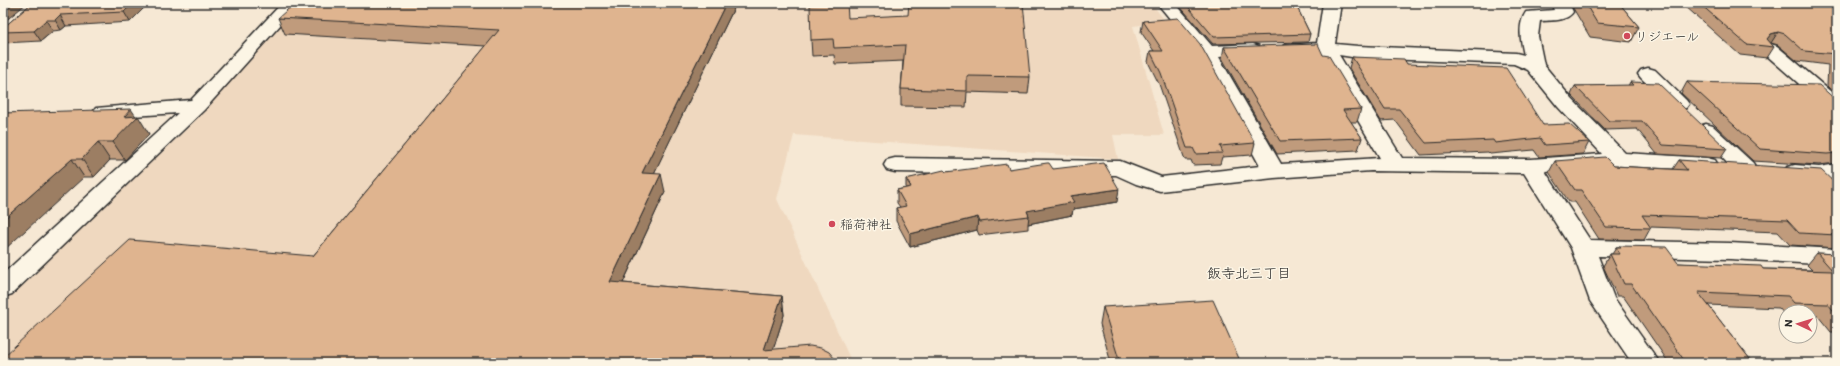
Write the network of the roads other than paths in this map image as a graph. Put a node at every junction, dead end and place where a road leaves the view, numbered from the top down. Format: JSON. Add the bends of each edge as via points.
{"nodes":[{"id":1,"x":291,"y":3,"type":"edge"},
{"id":2,"x":1166,"y":3,"type":"edge"},
{"id":3,"x":1332,"y":3,"type":"edge"},
{"id":4,"x":1560,"y":3,"type":"edge"},
{"id":5,"x":1325,"y":48,"type":"junction"},
{"id":6,"x":1771,"y":50,"type":"edge"},
{"id":7,"x":1207,"y":52,"type":"junction"},
{"id":8,"x":1535,"y":66,"type":"junction"},
{"id":9,"x":1648,"y":74,"type":"dead end"},
{"id":10,"x":198,"y":106,"type":"junction"},
{"id":11,"x":1837,"y":107,"type":"edge"},
{"id":12,"x":81,"y":113,"type":"edge"},
{"id":13,"x":1619,"y":159,"type":"junction"},
{"id":14,"x":1395,"y":164,"type":"junction"},
{"id":15,"x":895,"y":165,"type":"dead end"},
{"id":16,"x":1532,"y":166,"type":"junction"},
{"id":17,"x":1745,"y":168,"type":"junction"},
{"id":18,"x":1274,"y":171,"type":"junction"},
{"id":19,"x":1828,"y":173,"type":"edge"},
{"id":20,"x":1837,"y":191,"type":"edge"},
{"id":21,"x":1583,"y":248,"type":"junction"},
{"id":22,"x":1837,"y":257,"type":"edge"},
{"id":23,"x":3,"y":288,"type":"edge"},
{"id":24,"x":1647,"y":363,"type":"edge"}],
"edges":[{"from":1,"to":10,"type":"street"},
{"from":2,"to":7,"type":"street"},
{"from":3,"to":5,"type":"street"},
{"from":4,"to":8,"type":"street","via":[[1564,12],[1558,15],[1532,16],[1529,36]]},
{"from":5,"to":7,"type":"street"},
{"from":5,"to":8,"type":"street","via":[[1358,52],[1516,59]]},
{"from":5,"to":14,"type":"street"},
{"from":6,"to":11,"type":"street"},
{"from":7,"to":18,"type":"street"},
{"from":8,"to":13,"type":"street","via":[[1565,103]]},
{"from":9,"to":17,"type":"street"},
{"from":10,"to":12,"type":"street"},
{"from":10,"to":23,"type":"street"},
{"from":13,"to":16,"type":"street"},
{"from":13,"to":17,"type":"street"},
{"from":14,"to":16,"type":"street"},
{"from":14,"to":18,"type":"street"},
{"from":15,"to":18,"type":"street","via":[[1120,168],[1160,184]]},
{"from":16,"to":21,"type":"street"},
{"from":17,"to":19,"type":"street"},
{"from":19,"to":20,"type":"street"},
{"from":21,"to":22,"type":"street","via":[[1730,251]]},
{"from":21,"to":24,"type":"street","via":[[1603,301]]}]}
